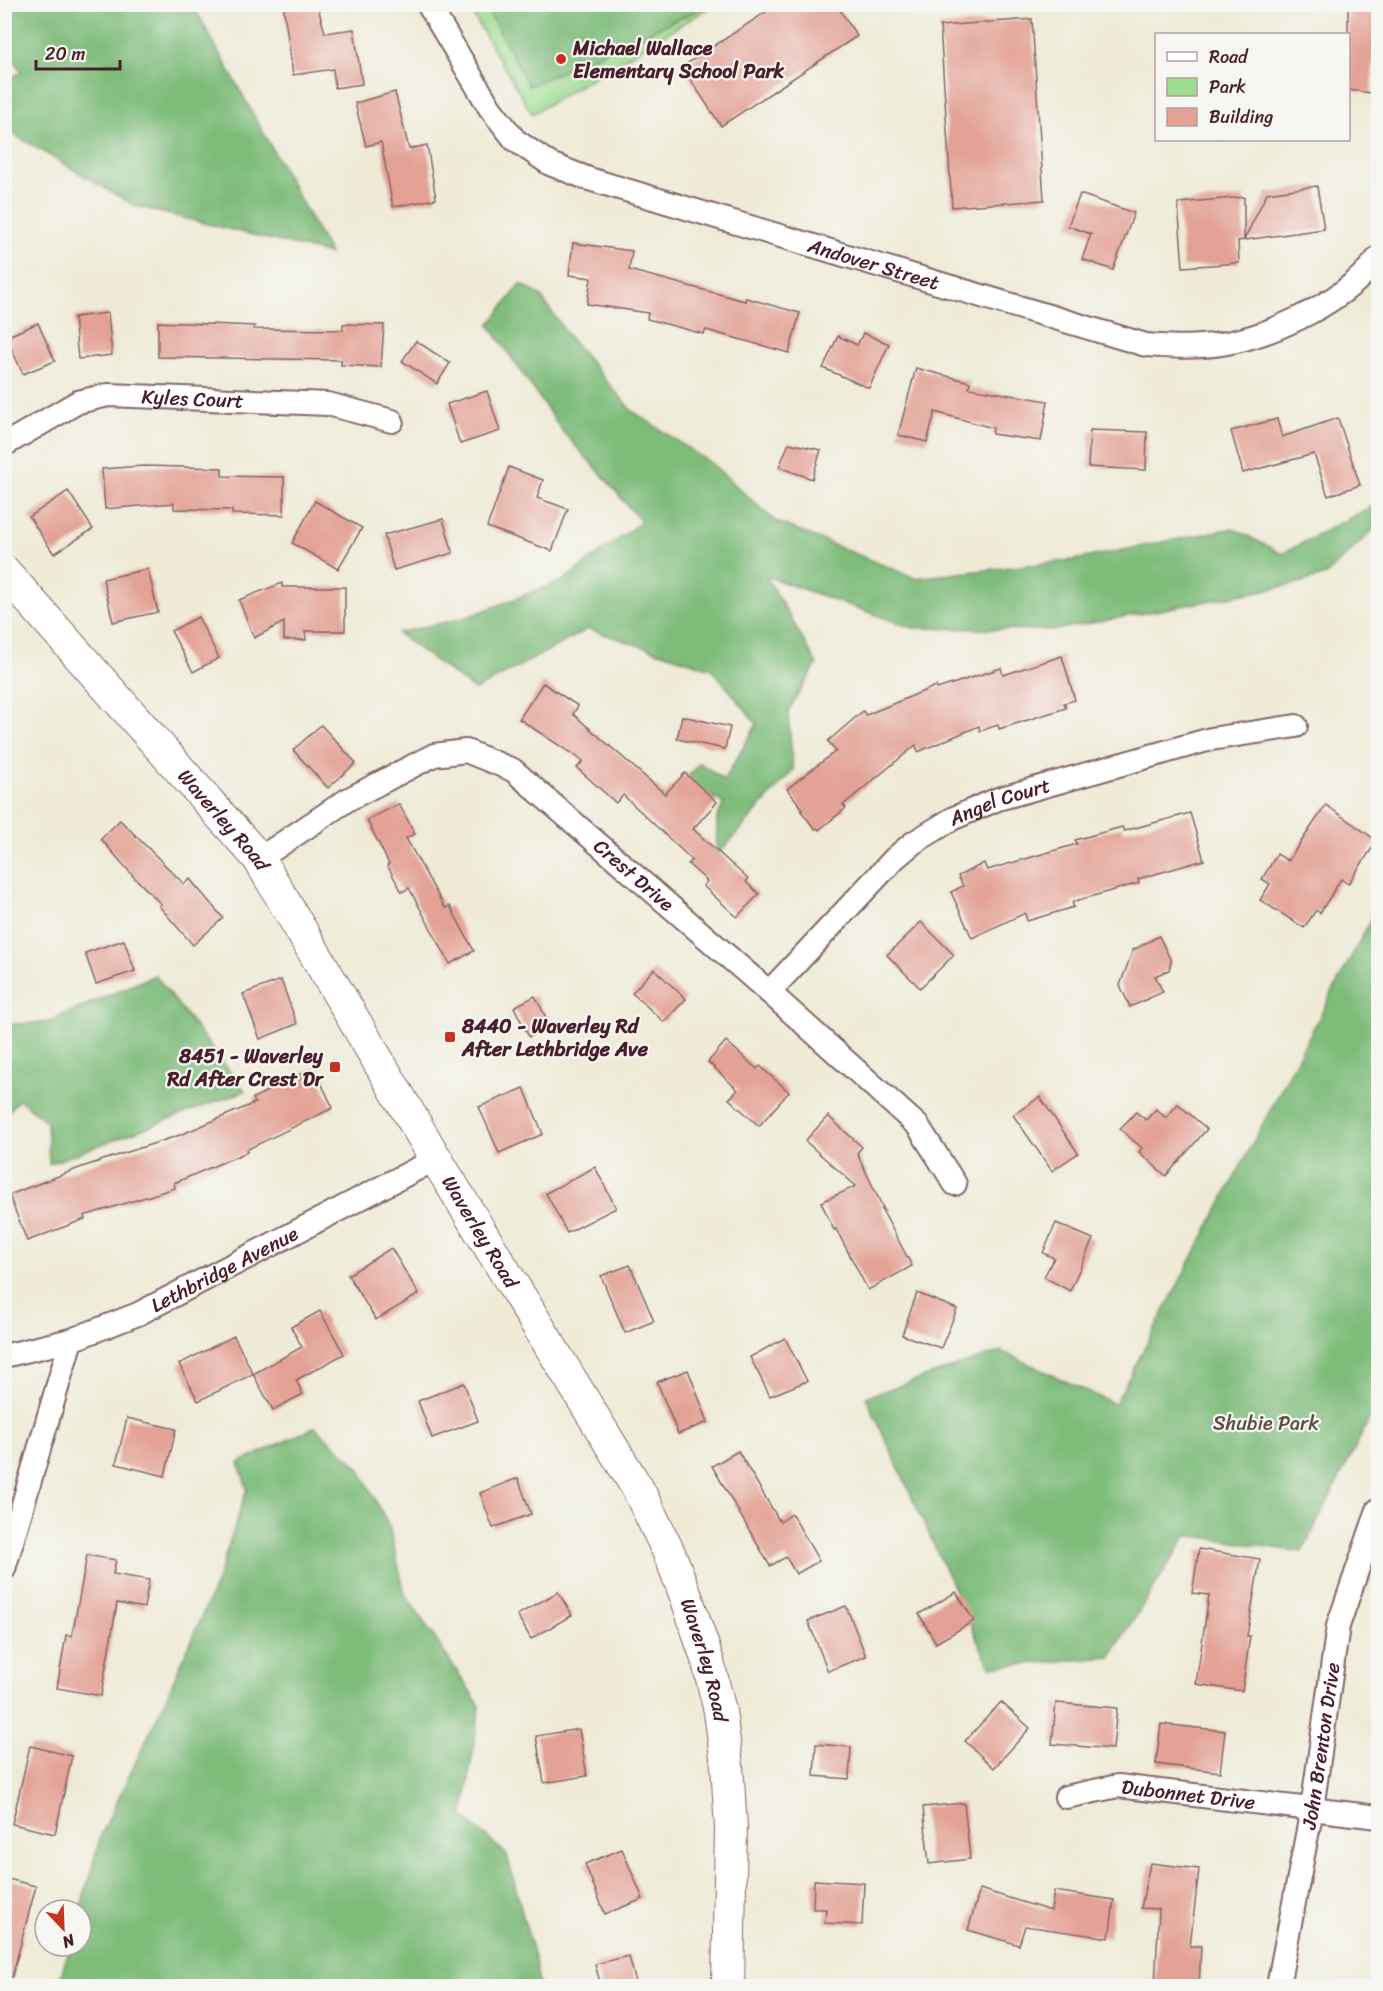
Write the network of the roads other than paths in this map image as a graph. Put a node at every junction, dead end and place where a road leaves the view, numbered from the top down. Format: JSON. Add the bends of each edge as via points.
{"nodes":[{"id":1,"x":428,"y":4,"type":"edge"},
{"id":2,"x":1378,"y":258,"type":"edge"},
{"id":3,"x":392,"y":421,"type":"dead end"},
{"id":4,"x":4,"y":445,"type":"edge"},
{"id":5,"x":4,"y":571,"type":"edge"},
{"id":6,"x":1296,"y":726,"type":"dead end"},
{"id":7,"x":259,"y":859,"type":"junction"},
{"id":8,"x":768,"y":992,"type":"junction"},
{"id":9,"x":436,"y":1159,"type":"junction"},
{"id":10,"x":956,"y":1184,"type":"dead end"},
{"id":11,"x":71,"y":1340,"type":"junction"},
{"id":12,"x":4,"y":1356,"type":"edge"},
{"id":13,"x":1378,"y":1510,"type":"edge"},
{"id":14,"x":4,"y":1569,"type":"edge"},
{"id":15,"x":1066,"y":1797,"type":"dead end"},
{"id":16,"x":1312,"y":1809,"type":"junction"},
{"id":17,"x":1378,"y":1817,"type":"edge"},
{"id":18,"x":728,"y":1986,"type":"edge"},
{"id":19,"x":1278,"y":1986,"type":"edge"}],
"edges":[{"from":1,"to":2,"type":"street","name":"Andover Street","via":[[490,108],[515,140],[550,164],[589,179],[1146,345],[1202,346],[1244,339],[1295,320],[1342,294]]},
{"from":3,"to":4,"type":"street","name":"Kyles Court","via":[[328,404],[108,395],[78,402]]},
{"from":5,"to":7,"type":"main road","name":"Waverley Road"},
{"from":6,"to":8,"type":"street","name":"Angel Court","via":[[1211,739],[998,799],[954,818],[895,858]]},
{"from":7,"to":8,"type":"street","name":"Crest Drive","via":[[357,795],[434,755],[466,751],[513,770]]},
{"from":7,"to":9,"type":"main road","name":"Waverley Road"},
{"from":8,"to":10,"type":"street","name":"Crest Drive","via":[[918,1126]]},
{"from":9,"to":11,"type":"street","name":"Lethbridge Avenue","via":[[138,1314]]},
{"from":9,"to":18,"type":"main road","name":"Waverley Road","via":[[639,1491],[687,1599],[720,1711],[727,1765],[731,1827]]},
{"from":11,"to":12,"type":"street","name":"Lethbridge Avenue"},
{"from":11,"to":14,"type":"street"},
{"from":13,"to":16,"type":"street","name":"John Brenton Drive","via":[[1338,1626]]},
{"from":15,"to":16,"type":"street","name":"Dubonnet Drive","via":[[1118,1786]]},
{"from":16,"to":17,"type":"street","name":"Dubonnet Drive"},
{"from":16,"to":19,"type":"street","name":"John Brenton Drive"}]}
